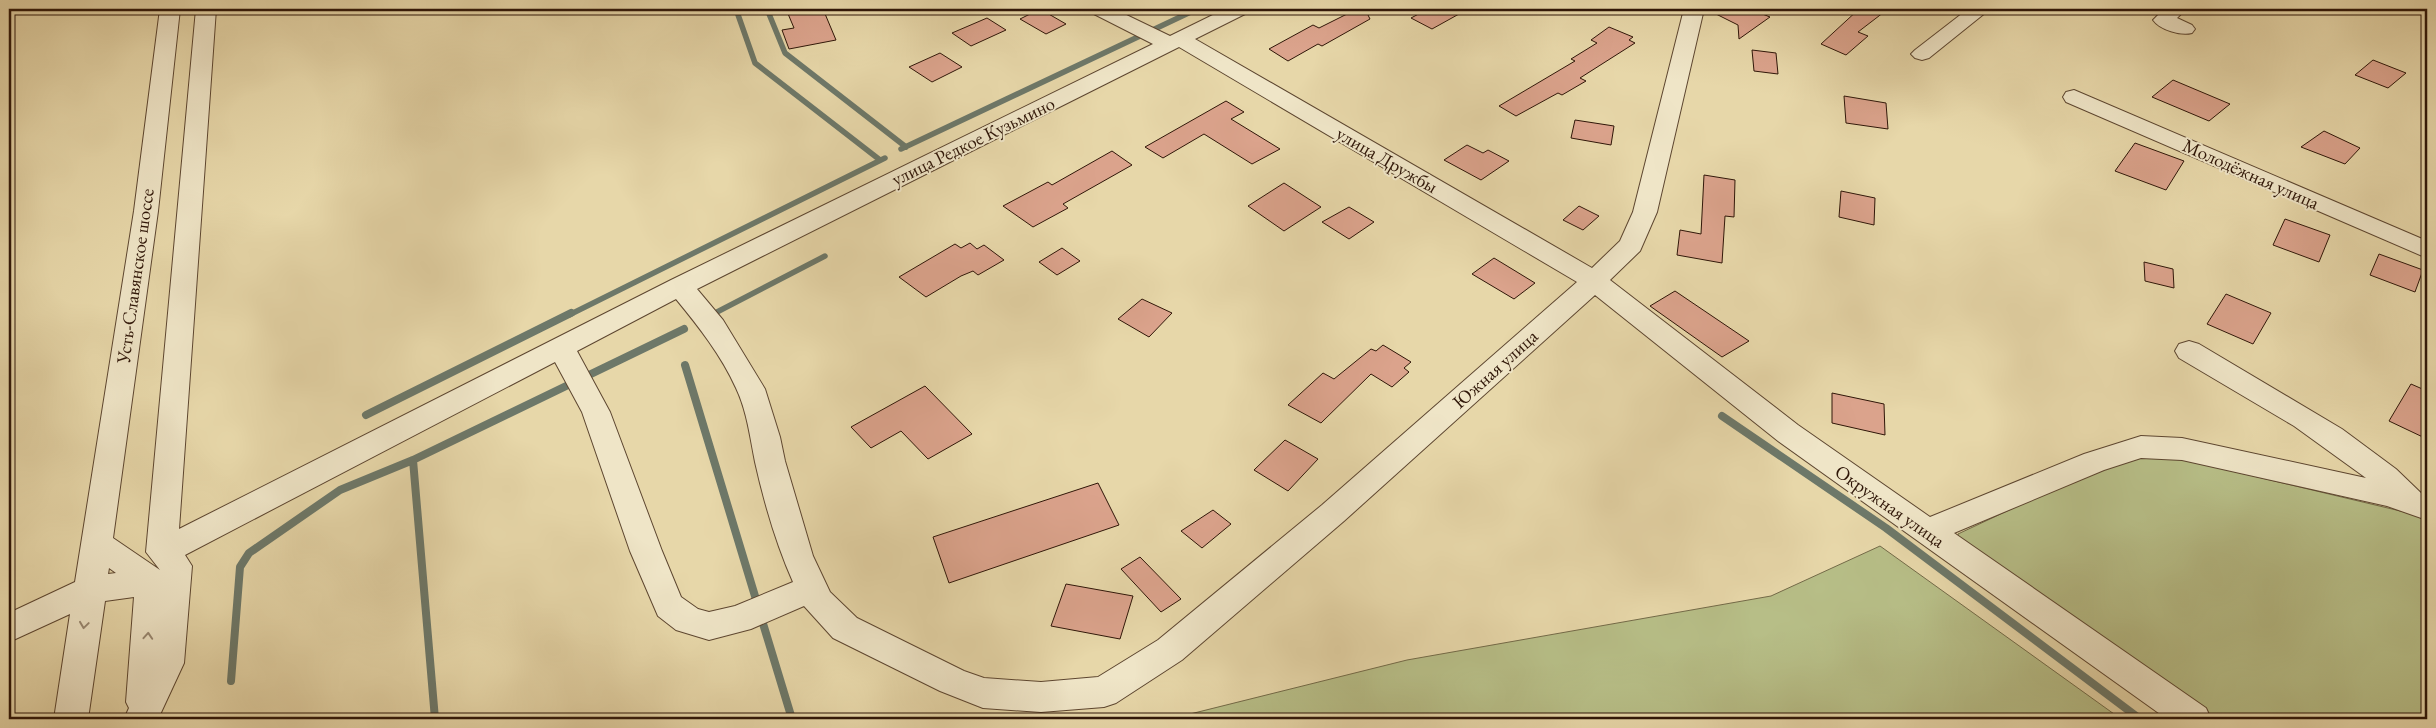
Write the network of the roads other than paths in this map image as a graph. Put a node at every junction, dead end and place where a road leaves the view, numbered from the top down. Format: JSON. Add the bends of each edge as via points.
{"nodes":[{"id":1,"x":170,"y":9,"type":"edge"},
{"id":2,"x":206,"y":9,"type":"edge"},
{"id":3,"x":1099,"y":9,"type":"edge"},
{"id":4,"x":1240,"y":9,"type":"edge"},
{"id":5,"x":1694,"y":9,"type":"edge"},
{"id":6,"x":1980,"y":9,"type":"edge"},
{"id":7,"x":2176,"y":9,"type":"edge"},
{"id":8,"x":2185,"y":29,"type":"dead end"},
{"id":9,"x":1175,"y":42,"type":"junction"},
{"id":10,"x":1922,"y":54,"type":"dead end"},
{"id":11,"x":2074,"y":97,"type":"dead end"},
{"id":12,"x":2427,"y":250,"type":"edge"},
{"id":13,"x":1594,"y":281,"type":"junction"},
{"id":14,"x":684,"y":285,"type":"junction"},
{"id":15,"x":561,"y":347,"type":"junction"},
{"id":16,"x":2189,"y":351,"type":"dead end"},
{"id":17,"x":2421,"y":506,"type":"edge"},
{"id":18,"x":1927,"y":531,"type":"junction"},
{"id":19,"x":96,"y":542,"type":"junction"},
{"id":20,"x":157,"y":566,"type":"junction"},
{"id":21,"x":812,"y":588,"type":"junction"},
{"id":22,"x":88,"y":590,"type":"junction"},
{"id":23,"x":9,"y":628,"type":"edge"},
{"id":24,"x":142,"y":718,"type":"edge"},
{"id":25,"x":71,"y":719,"type":"edge"},
{"id":26,"x":2194,"y":719,"type":"edge"}],
"edges":[{"from":1,"to":19,"type":"street","name":"Усть-Славянское шоссе","via":[[146,211]]},
{"from":2,"to":20,"type":"street"},
{"from":3,"to":9,"type":"street","name":"улица Дружбы"},
{"from":4,"to":9,"type":"street","name":"улица Редкое Кузьмино"},
{"from":5,"to":13,"type":"street","name":"Южная улица","via":[[1645,212],[1631,245]]},
{"from":6,"to":10,"type":"street"},
{"from":7,"to":8,"type":"street","via":[[2163,20]]},
{"from":9,"to":13,"type":"street","name":"улица Дружбы"},
{"from":9,"to":14,"type":"street","name":"улица Редкое Кузьмино"},
{"from":11,"to":12,"type":"street","name":"Молодёжная улица"},
{"from":13,"to":18,"type":"street","name":"Окружная улица","via":[[1788,434]]},
{"from":13,"to":21,"type":"street","name":"Южная улица","via":[[1333,513],[1170,650],[1104,692],[1041,697],[983,693],[845,628],[818,601]]},
{"from":14,"to":15,"type":"street","name":"улица Редкое Кузьмино"},
{"from":14,"to":21,"type":"street","name":"Южная улица","via":[[733,356],[751,389],[796,556]]},
{"from":15,"to":20,"type":"street","name":"улица Редкое Кузьмино"},
{"from":15,"to":21,"type":"street","via":[[596,412],[669,606],[688,620],[709,626],[739,619]]},
{"from":16,"to":17,"type":"street","via":[[2338,438]]},
{"from":17,"to":18,"type":"street","via":[[2389,495],[2182,449],[2141,447],[2094,462]]},
{"from":18,"to":26,"type":"street","name":"Окружная улица"},
{"from":19,"to":20,"type":"street"},
{"from":19,"to":22,"type":"street","name":"Усть-Славянское шоссе"},
{"from":20,"to":22,"type":"street","name":"улица Редкое Кузьмино"},
{"from":20,"to":24,"type":"street","via":[[176,566],[167,663]]},
{"from":22,"to":23,"type":"street","name":"улица Редкое Кузьмино"},
{"from":22,"to":25,"type":"street","name":"Усть-Славянское шоссе","one_way":true}]}
